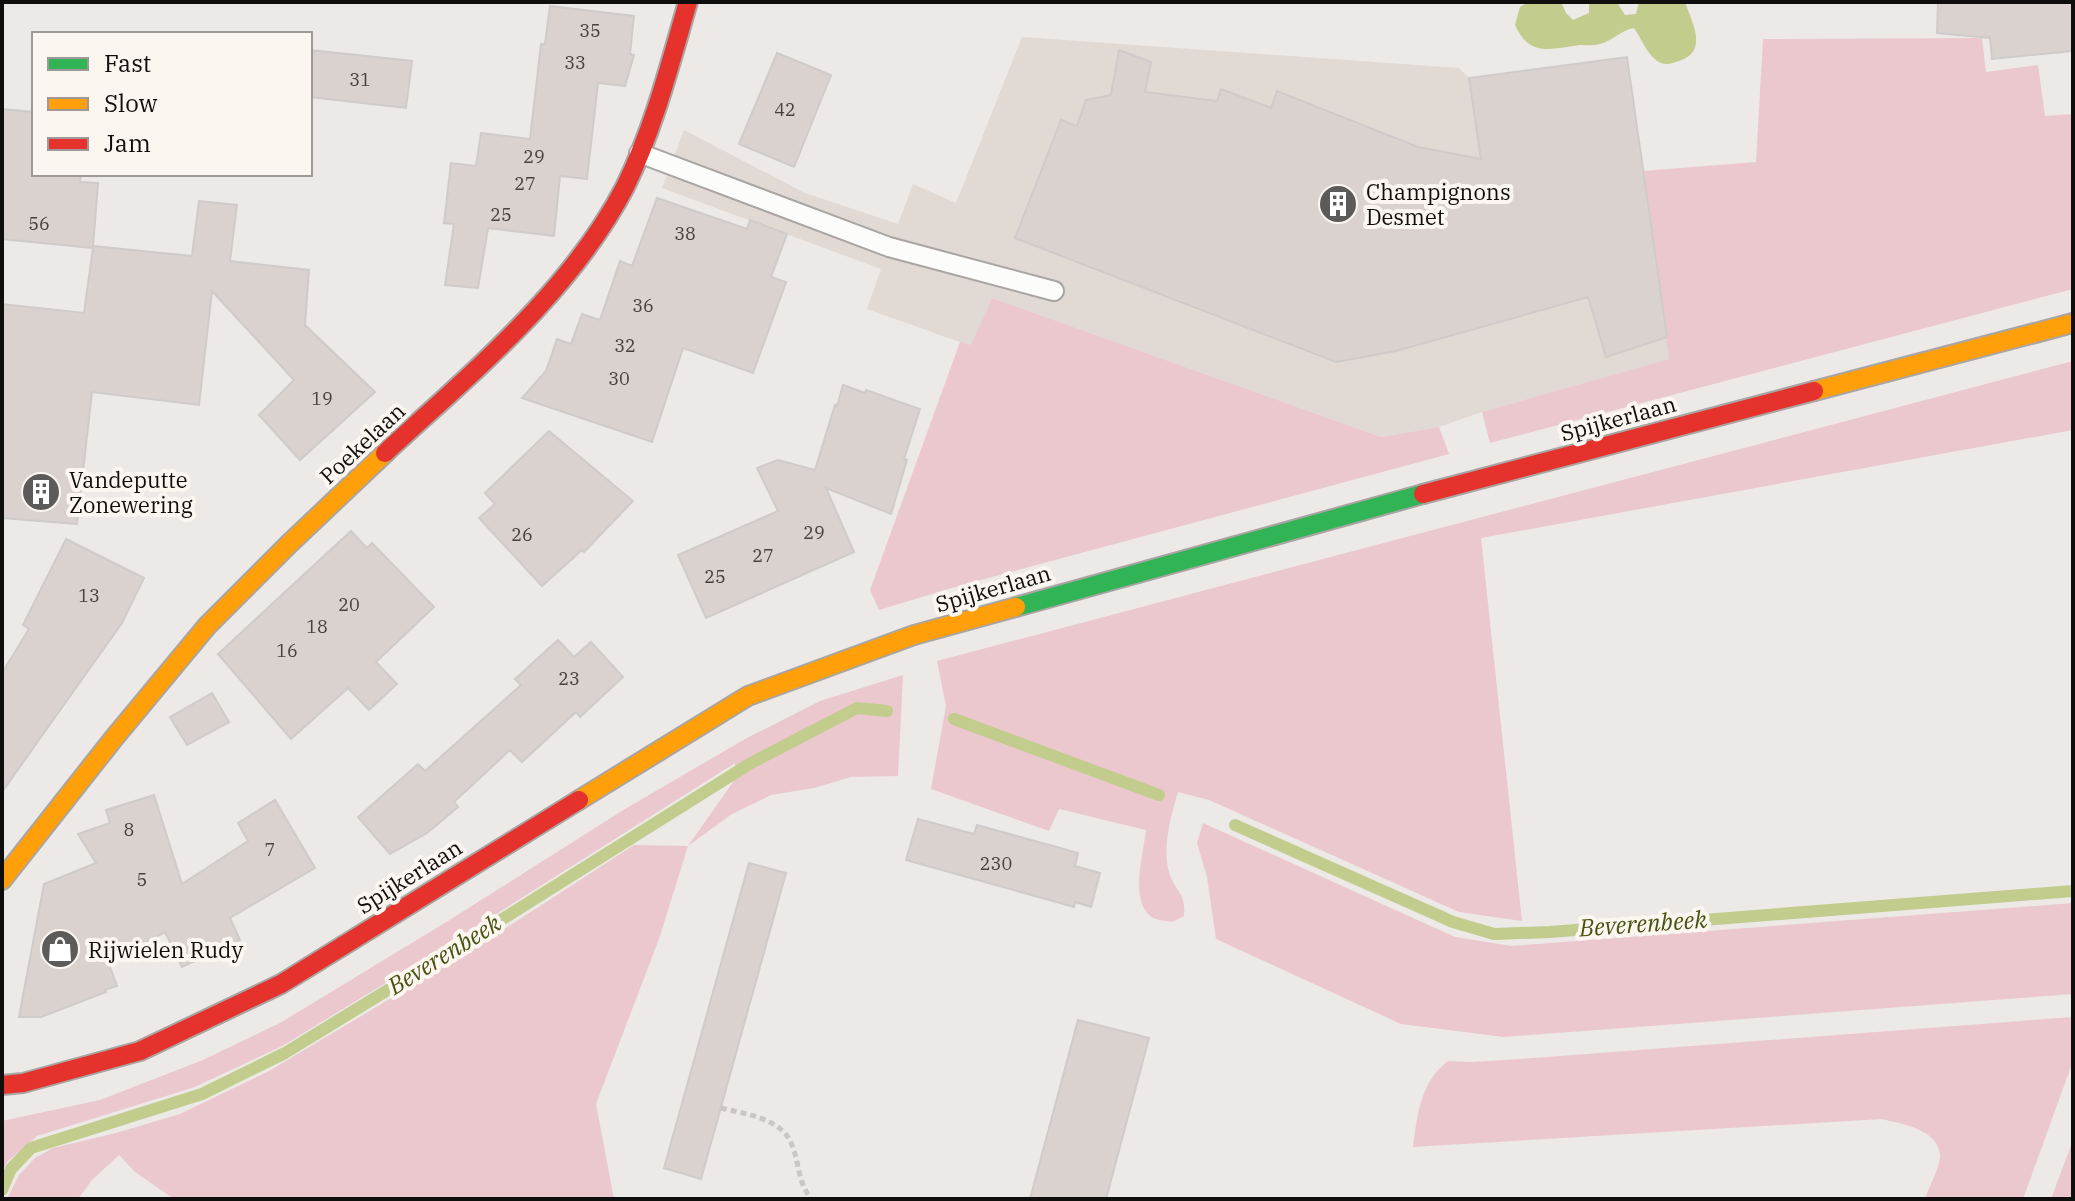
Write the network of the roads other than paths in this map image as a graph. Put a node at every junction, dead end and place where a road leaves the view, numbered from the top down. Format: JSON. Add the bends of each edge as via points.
{"nodes":[{"id":1,"x":688,"y":2,"type":"edge"},
{"id":2,"x":639,"y":153,"type":"junction"},
{"id":3,"x":1054,"y":291,"type":"dead end"},
{"id":4,"x":2073,"y":323,"type":"edge"},
{"id":5,"x":2,"y":880,"type":"edge"},
{"id":6,"x":2,"y":1085,"type":"edge"}],
"edges":[{"from":1,"to":2,"type":"street","name":"Poekelaan"},
{"from":2,"to":3,"type":"lane","via":[[889,247]]},
{"from":2,"to":5,"type":"street","name":"Poekelaan","via":[[603,224],[554,289],[204,629]]},
{"from":4,"to":6,"type":"street","name":"Spijkerlaan","via":[[914,635],[748,696],[281,984],[140,1051]]}]}
